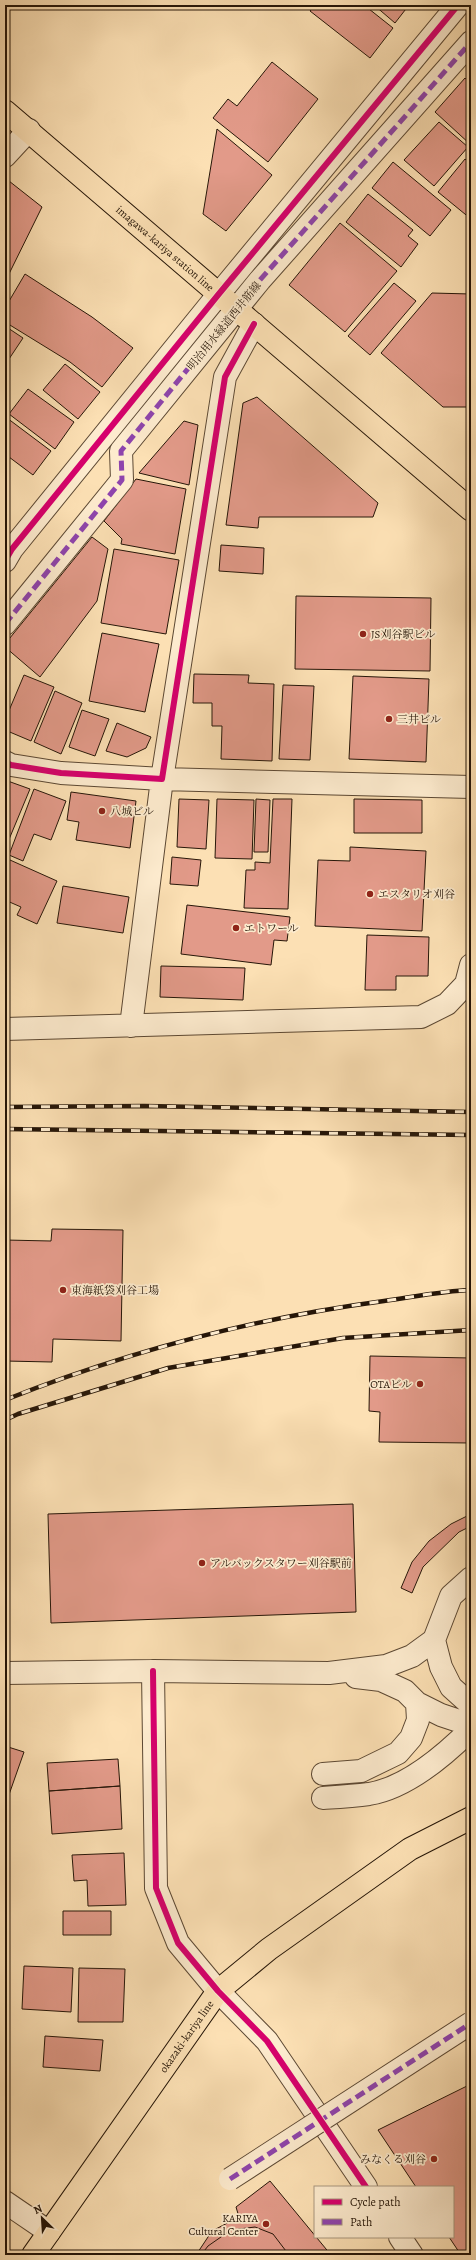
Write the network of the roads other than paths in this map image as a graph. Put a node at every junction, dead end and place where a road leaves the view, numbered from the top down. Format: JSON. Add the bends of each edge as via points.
{"nodes":[{"id":1,"x":452,"y":7,"type":"edge"},
{"id":2,"x":471,"y":42,"type":"edge"},
{"id":3,"x":5,"y":111,"type":"edge"},
{"id":4,"x":29,"y":130,"type":"junction"},
{"id":5,"x":5,"y":156,"type":"edge"},
{"id":6,"x":218,"y":295,"type":"junction"},
{"id":7,"x":237,"y":309,"type":"junction"},
{"id":8,"x":254,"y":324,"type":"junction"},
{"id":9,"x":471,"y":510,"type":"edge"},
{"id":10,"x":5,"y":561,"type":"edge"},
{"id":11,"x":5,"y":624,"type":"edge"},
{"id":12,"x":5,"y":762,"type":"edge"},
{"id":13,"x":162,"y":779,"type":"junction"},
{"id":14,"x":471,"y":787,"type":"edge"},
{"id":15,"x":471,"y":965,"type":"edge"},
{"id":16,"x":131,"y":1026,"type":"junction"},
{"id":17,"x":5,"y":1029,"type":"edge"},
{"id":18,"x":471,"y":1578,"type":"edge"},
{"id":19,"x":434,"y":1640,"type":"junction"},
{"id":20,"x":153,"y":1671,"type":"junction"},
{"id":21,"x":5,"y":1673,"type":"edge"},
{"id":22,"x":329,"y":1673,"type":"junction"},
{"id":23,"x":417,"y":1703,"type":"junction"},
{"id":24,"x":471,"y":1705,"type":"edge"},
{"id":25,"x":471,"y":1725,"type":"edge"},
{"id":26,"x":471,"y":1729,"type":"edge"},
{"id":27,"x":323,"y":1774,"type":"dead end"},
{"id":28,"x":323,"y":1798,"type":"dead end"},
{"id":29,"x":471,"y":1818,"type":"edge"},
{"id":30,"x":218,"y":1992,"type":"junction"},
{"id":31,"x":471,"y":2023,"type":"edge"},
{"id":32,"x":230,"y":2179,"type":"dead end"},
{"id":33,"x":365,"y":2186,"type":"edge"},
{"id":34,"x":5,"y":2202,"type":"edge"},
{"id":35,"x":49,"y":2232,"type":"junction"},
{"id":36,"x":401,"y":2238,"type":"edge"},
{"id":37,"x":33,"y":2255,"type":"edge"},
{"id":38,"x":412,"y":2255,"type":"edge"}],
"edges":[{"from":1,"to":2,"type":"street"},
{"from":1,"to":6,"type":"street"},
{"from":2,"to":7,"type":"street","name":"明治用水緑道西井筋線"},
{"from":3,"to":4,"type":"main road","name":"imagawa-kariya station line"},
{"from":4,"to":5,"type":"street"},
{"from":4,"to":6,"type":"main road","name":"imagawa-kariya station line"},
{"from":6,"to":7,"type":"main road","name":"imagawa-kariya station line"},
{"from":6,"to":10,"type":"street","via":[[12,549]]},
{"from":7,"to":8,"type":"main road","name":"imagawa-kariya station line"},
{"from":7,"to":11,"type":"street","name":"明治用水緑道西井筋線","via":[[121,451],[122,480]]},
{"from":8,"to":9,"type":"main road","name":"imagawa-kariya station line"},
{"from":8,"to":13,"type":"street","via":[[224,377]]},
{"from":12,"to":13,"type":"street","via":[[62,772]]},
{"from":13,"to":14,"type":"street"},
{"from":13,"to":16,"type":"street"},
{"from":15,"to":16,"type":"street","via":[[466,984],[447,1004],[421,1017]]},
{"from":16,"to":17,"type":"street"},
{"from":18,"to":19,"type":"street","via":[[451,1596]]},
{"from":19,"to":22,"type":"street","via":[[412,1656],[386,1666]]},
{"from":19,"to":24,"type":"street","via":[[441,1667],[451,1687]]},
{"from":20,"to":21,"type":"street"},
{"from":20,"to":22,"type":"street"},
{"from":20,"to":30,"type":"street","via":[[156,1888],[178,1943]]},
{"from":22,"to":23,"type":"street","via":[[380,1680],[405,1691]]},
{"from":23,"to":25,"type":"street","via":[[441,1716]]},
{"from":23,"to":27,"type":"street","via":[[418,1720],[411,1738],[398,1753],[361,1771]]},
{"from":26,"to":28,"type":"street","via":[[453,1747],[406,1780],[370,1794]]},
{"from":29,"to":30,"type":"main road","name":"okazaki-kariya line","via":[[410,1849],[268,1949]]},
{"from":30,"to":33,"type":"street","via":[[268,2041]]},
{"from":30,"to":35,"type":"main road","name":"okazaki-kariya line"},
{"from":31,"to":32,"type":"street","bridge":true},
{"from":34,"to":35,"type":"street"},
{"from":35,"to":37,"type":"main road","name":"okazaki-kariya line"},
{"from":36,"to":38,"type":"street"}]}
